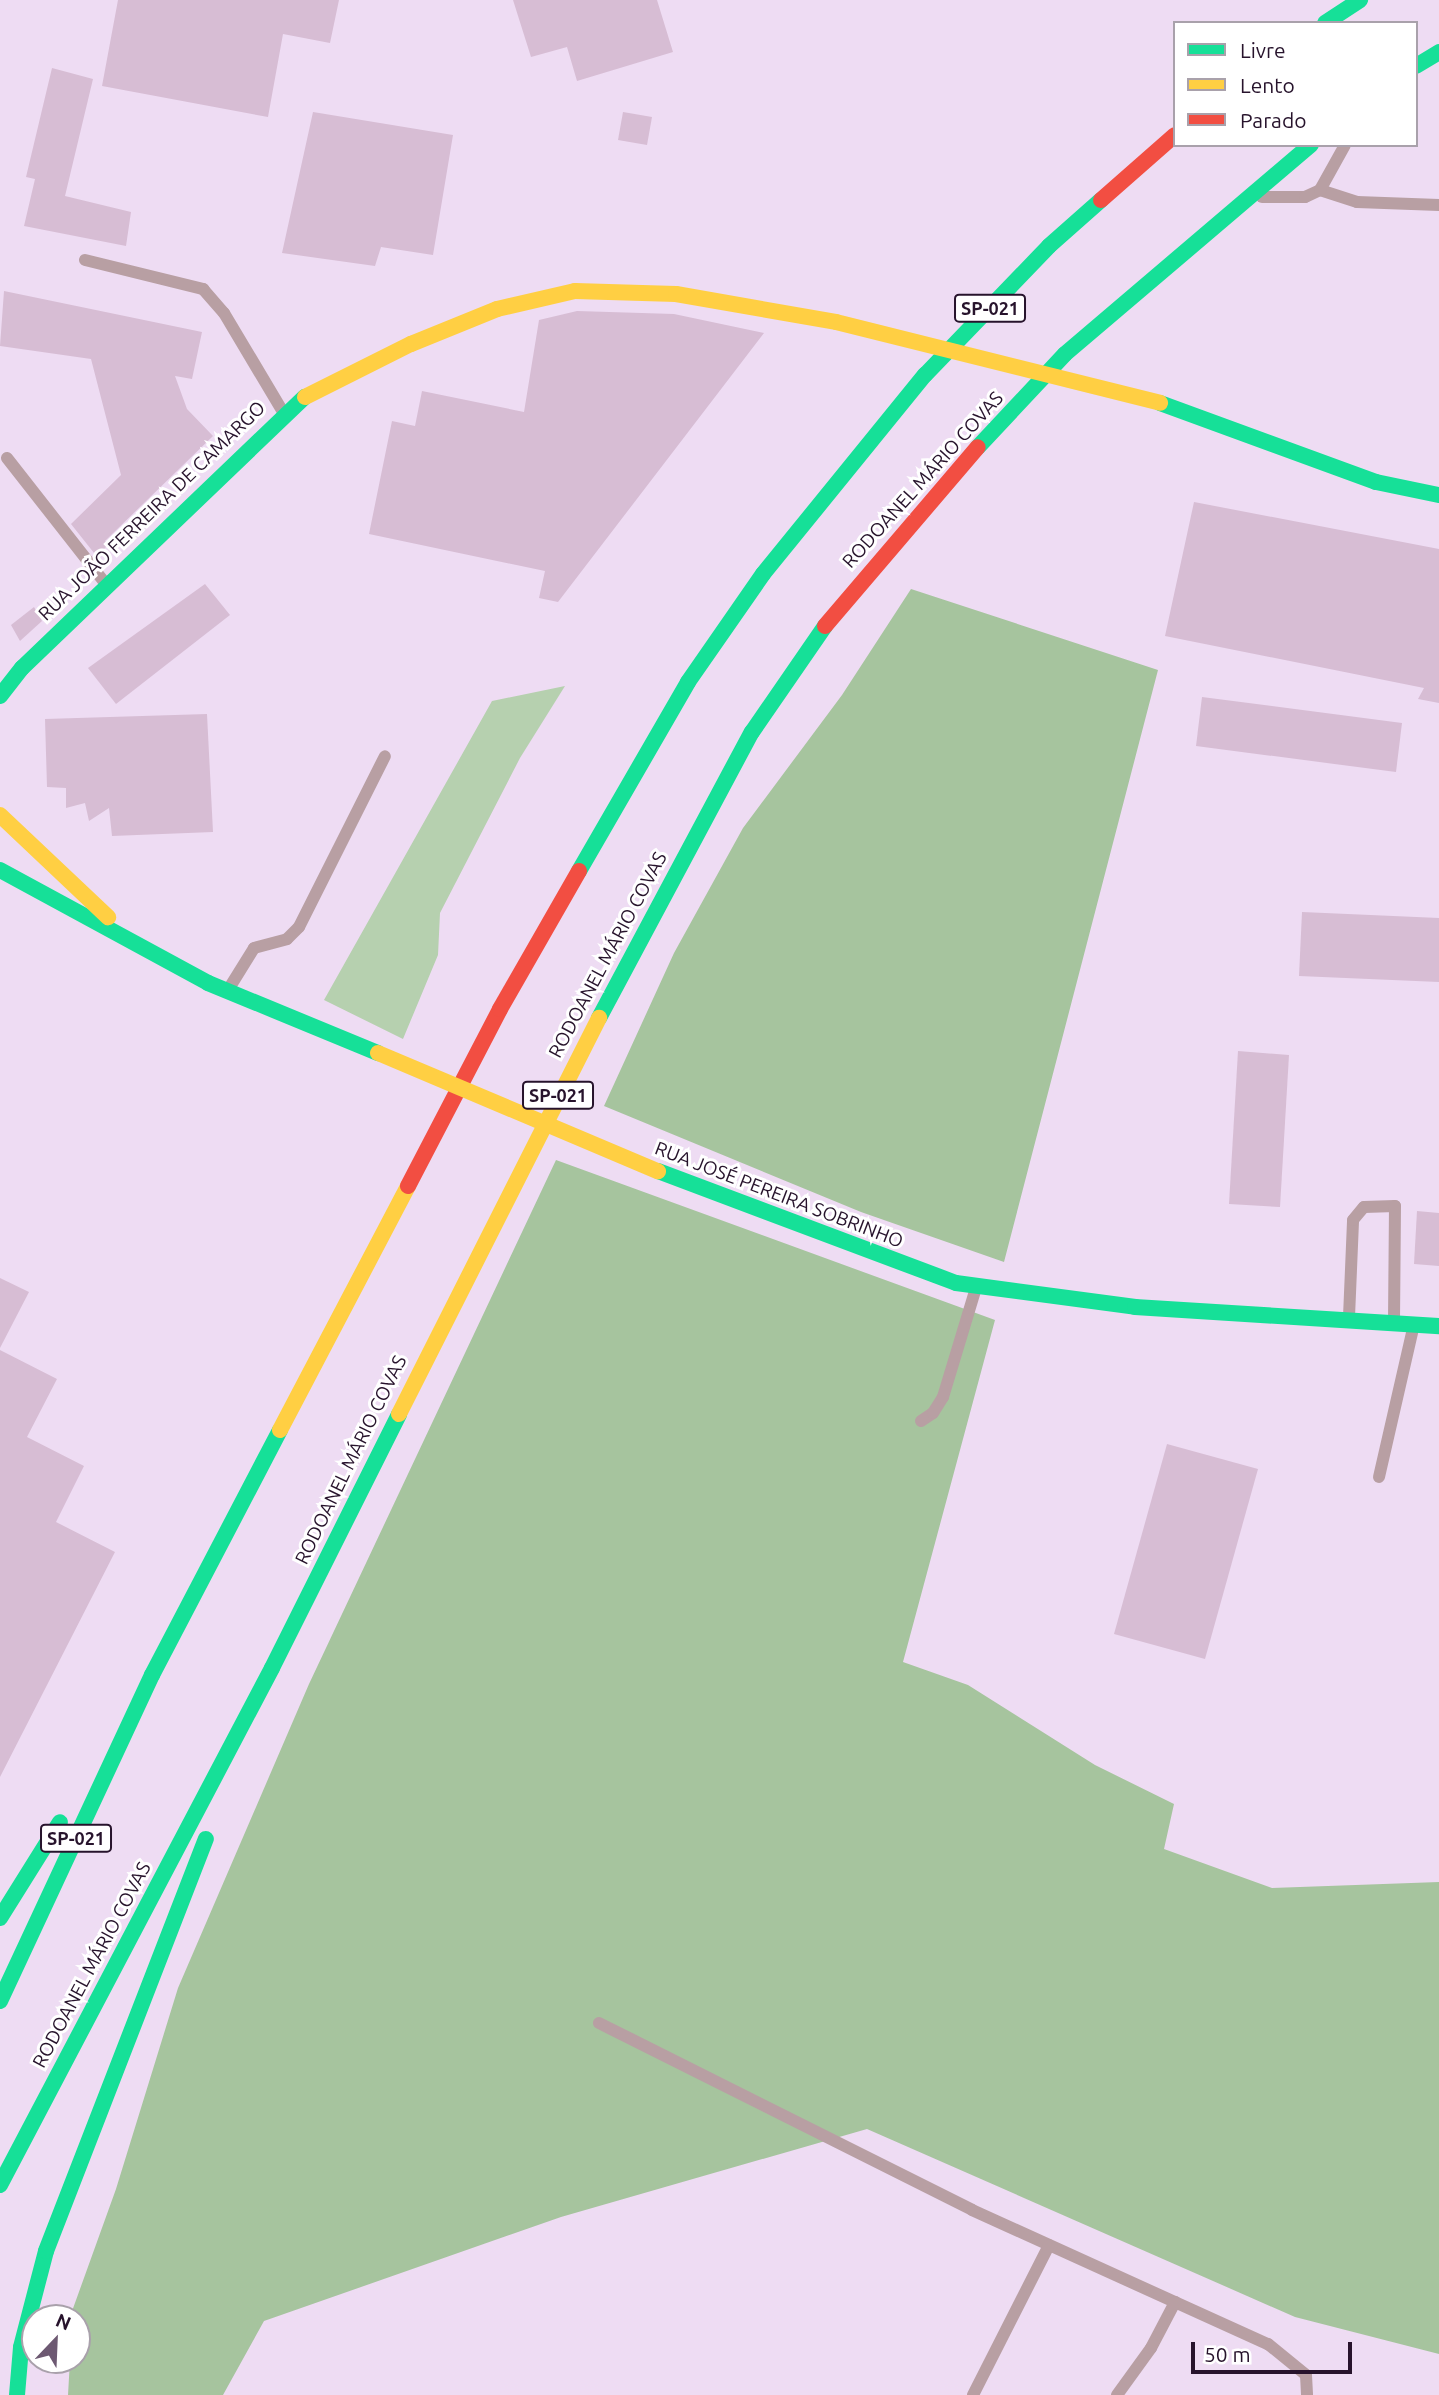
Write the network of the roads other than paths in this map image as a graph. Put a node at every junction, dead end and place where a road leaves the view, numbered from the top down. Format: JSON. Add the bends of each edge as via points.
{"nodes":[{"id":1,"x":1360,"y":0,"type":"edge"},
{"id":2,"x":1328,"y":21,"type":"edge"},
{"id":3,"x":1439,"y":52,"type":"edge"},
{"id":4,"x":1418,"y":65,"type":"edge"},
{"id":5,"x":1173,"y":137,"type":"edge"},
{"id":6,"x":1308,"y":147,"type":"edge"},
{"id":7,"x":1344,"y":147,"type":"edge"},
{"id":8,"x":1320,"y":191,"type":"junction"},
{"id":9,"x":1247,"y":196,"type":"junction"},
{"id":10,"x":1439,"y":205,"type":"edge"},
{"id":11,"x":85,"y":260,"type":"dead end"},
{"id":12,"x":283,"y":413,"type":"junction"},
{"id":13,"x":7,"y":458,"type":"dead end"},
{"id":14,"x":1439,"y":495,"type":"edge"},
{"id":15,"x":107,"y":586,"type":"junction"},
{"id":16,"x":22,"y":668,"type":"junction"},
{"id":17,"x":0,"y":680,"type":"edge"},
{"id":18,"x":0,"y":696,"type":"edge"},
{"id":19,"x":385,"y":756,"type":"dead end"},
{"id":20,"x":0,"y":815,"type":"edge"},
{"id":21,"x":0,"y":870,"type":"edge"},
{"id":22,"x":143,"y":951,"type":"junction"},
{"id":23,"x":228,"y":990,"type":"junction"},
{"id":24,"x":976,"y":1287,"type":"junction"},
{"id":25,"x":1348,"y":1321,"type":"junction"},
{"id":26,"x":1394,"y":1323,"type":"junction"},
{"id":27,"x":1414,"y":1324,"type":"junction"},
{"id":28,"x":1439,"y":1326,"type":"edge"},
{"id":29,"x":921,"y":1420,"type":"dead end"},
{"id":30,"x":1378,"y":1476,"type":"dead end"},
{"id":31,"x":272,"y":1668,"type":"junction"},
{"id":32,"x":152,"y":1675,"type":"junction"},
{"id":33,"x":0,"y":1919,"type":"edge"},
{"id":34,"x":0,"y":2001,"type":"edge"},
{"id":35,"x":599,"y":2023,"type":"dead end"},
{"id":36,"x":0,"y":2185,"type":"edge"},
{"id":37,"x":1049,"y":2245,"type":"junction"},
{"id":38,"x":1175,"y":2302,"type":"junction"},
{"id":39,"x":17,"y":2395,"type":"edge"},
{"id":40,"x":973,"y":2395,"type":"edge"},
{"id":41,"x":1117,"y":2395,"type":"edge"},
{"id":42,"x":1307,"y":2395,"type":"edge"}],
"edges":[{"from":1,"to":2,"type":"main road"},
{"from":3,"to":4,"type":"main road"},
{"from":5,"to":32,"type":"main road","number":"SP-021","via":[[1049,246],[925,375],[763,574],[688,682],[500,1009]]},
{"from":6,"to":9,"type":"main road","name":"RODOANEL MÁRIO COVAS","number":"SP-021"},
{"from":7,"to":8,"type":"lane"},
{"from":8,"to":9,"type":"lane","via":[[1305,197]]},
{"from":8,"to":10,"type":"lane","via":[[1357,202]]},
{"from":9,"to":31,"type":"main road","name":"RODOANEL MÁRIO COVAS","number":"SP-021","via":[[1065,354],[939,489],[835,611],[752,732],[674,872],[472,1262]]},
{"from":11,"to":12,"type":"lane","via":[[203,289],[224,313]]},
{"from":12,"to":14,"type":"main road","name":"RUA JOÃO FERREIRA DE CAMARGO","bridge":true,"via":[[310,393],[497,309],[575,291],[676,295],[836,322],[1160,403],[1376,482]]},
{"from":12,"to":15,"type":"main road","name":"RUA JOÃO FERREIRA DE CAMARGO"},
{"from":13,"to":15,"type":"lane"},
{"from":15,"to":16,"type":"main road","name":"RUA JOÃO FERREIRA DE CAMARGO"},
{"from":16,"to":17,"type":"main road"},
{"from":16,"to":18,"type":"main road","name":"RUA JOÃO FERREIRA DE CAMARGO"},
{"from":19,"to":23,"type":"lane","via":[[299,927],[287,939],[247,954]]},
{"from":20,"to":22,"type":"main road","name":"RUA JOSÉ PEREIRA SOBRINHO"},
{"from":21,"to":22,"type":"main road","name":"RUA JOSÉ PEREIRA SOBRINHO"},
{"from":22,"to":23,"type":"main road","name":"RUA JOSÉ PEREIRA SOBRINHO"},
{"from":23,"to":24,"type":"main road","name":"RUA JOSÉ PEREIRA SOBRINHO","bridge":true,"via":[[658,1171],[894,1262]]},
{"from":24,"to":25,"type":"main road","name":"RUA JOSÉ PEREIRA SOBRINHO","via":[[1135,1307]]},
{"from":24,"to":29,"type":"lane","via":[[943,1397],[933,1413]]},
{"from":25,"to":26,"type":"main road","name":"RUA JOSÉ PEREIRA SOBRINHO"},
{"from":25,"to":26,"type":"lane","via":[[1353,1220],[1364,1207],[1395,1206]]},
{"from":26,"to":27,"type":"main road","name":"RUA JOSÉ PEREIRA SOBRINHO"},
{"from":27,"to":28,"type":"main road","name":"RUA JOSÉ PEREIRA SOBRINHO"},
{"from":27,"to":30,"type":"lane"},
{"from":31,"to":36,"type":"main road","name":"RODOANEL MÁRIO COVAS","number":"SP-021"},
{"from":31,"to":39,"type":"main road","via":[[47,2250],[21,2347]]},
{"from":32,"to":33,"type":"main road"},
{"from":32,"to":34,"type":"main road","number":"SP-021"},
{"from":35,"to":37,"type":"lane"},
{"from":37,"to":38,"type":"lane"},
{"from":37,"to":40,"type":"lane"},
{"from":38,"to":41,"type":"lane","via":[[1151,2348]]},
{"from":38,"to":42,"type":"lane","via":[[1289,2358],[1306,2375]]}]}
